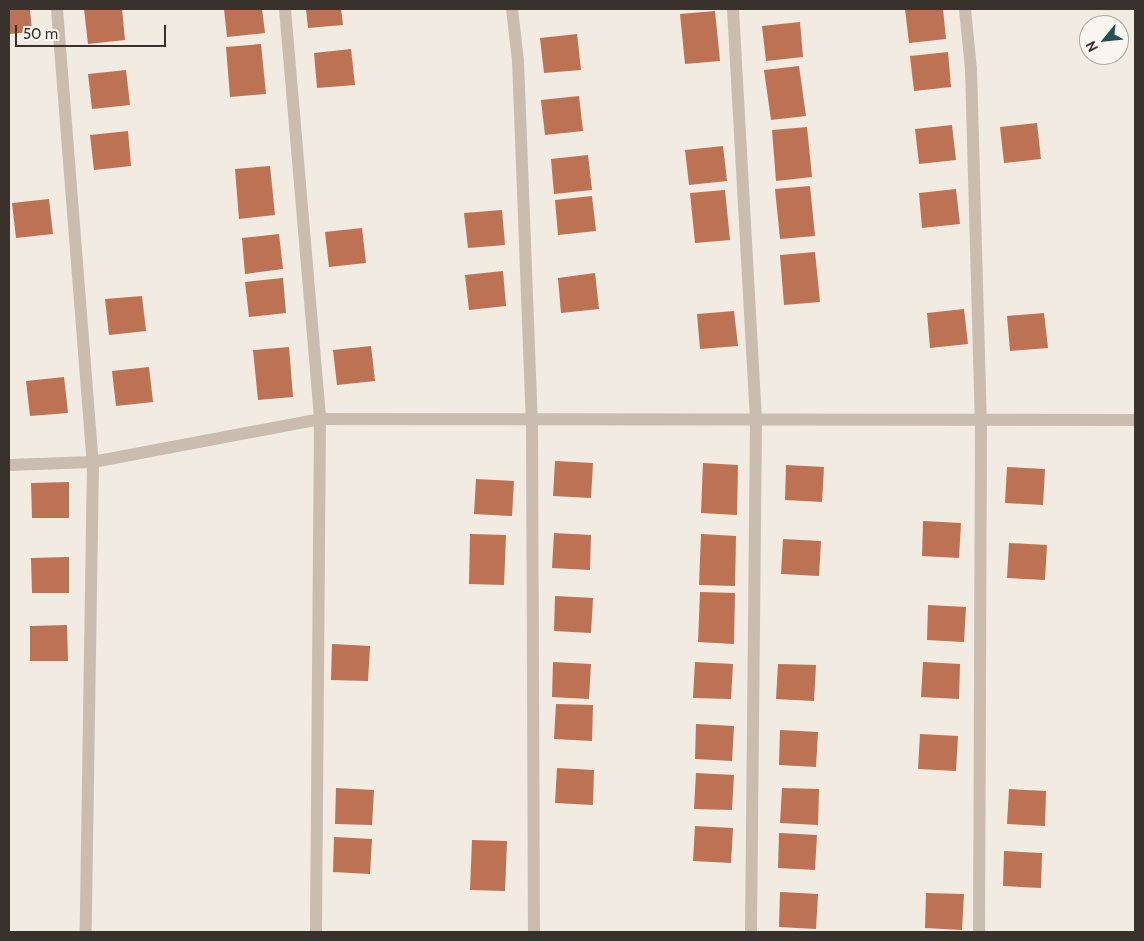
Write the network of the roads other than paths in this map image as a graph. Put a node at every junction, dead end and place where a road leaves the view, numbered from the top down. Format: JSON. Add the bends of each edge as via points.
{"nodes":[{"id":1,"x":57,"y":9,"type":"edge"},
{"id":2,"x":286,"y":9,"type":"edge"},
{"id":3,"x":512,"y":9,"type":"edge"},
{"id":4,"x":733,"y":9,"type":"edge"},
{"id":5,"x":965,"y":9,"type":"edge"},
{"id":6,"x":320,"y":419,"type":"junction"},
{"id":7,"x":532,"y":419,"type":"junction"},
{"id":8,"x":756,"y":419,"type":"junction"},
{"id":9,"x":1135,"y":420,"type":"edge"},
{"id":10,"x":981,"y":421,"type":"junction"},
{"id":11,"x":93,"y":462,"type":"junction"},
{"id":12,"x":9,"y":464,"type":"edge"},
{"id":13,"x":86,"y":932,"type":"edge"},
{"id":14,"x":316,"y":932,"type":"edge"},
{"id":15,"x":534,"y":932,"type":"edge"},
{"id":16,"x":751,"y":932,"type":"edge"},
{"id":17,"x":979,"y":932,"type":"edge"}],
"edges":[{"from":1,"to":11,"type":"street"},
{"from":2,"to":6,"type":"street"},
{"from":3,"to":7,"type":"street","via":[[518,61]]},
{"from":4,"to":8,"type":"street"},
{"from":5,"to":10,"type":"street","via":[[971,70]]},
{"from":6,"to":7,"type":"street"},
{"from":6,"to":11,"type":"street"},
{"from":6,"to":14,"type":"street"},
{"from":7,"to":8,"type":"street"},
{"from":7,"to":15,"type":"street"},
{"from":8,"to":10,"type":"street"},
{"from":8,"to":16,"type":"street"},
{"from":9,"to":10,"type":"street"},
{"from":10,"to":17,"type":"street"},
{"from":11,"to":12,"type":"street"},
{"from":11,"to":13,"type":"street"}]}
